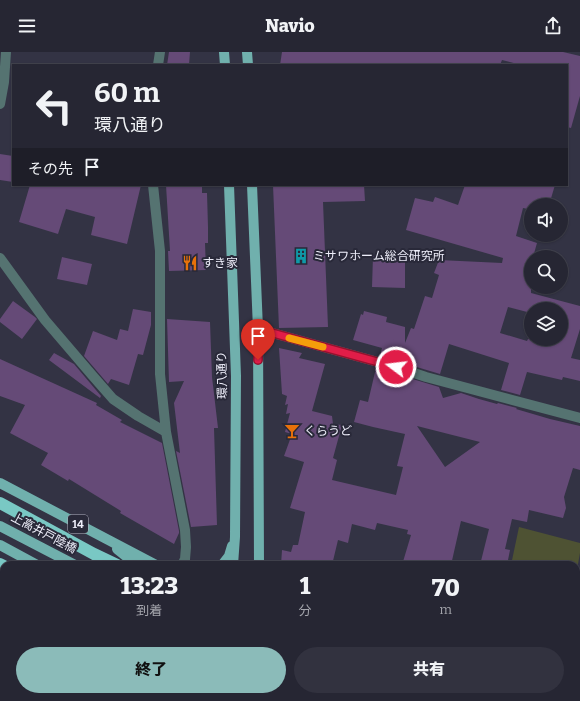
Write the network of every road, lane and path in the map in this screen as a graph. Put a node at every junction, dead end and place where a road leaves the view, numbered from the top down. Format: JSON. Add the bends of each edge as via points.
{"nodes":[{"id":1,"x":6,"y":52,"type":"edge"},
{"id":2,"x":160,"y":52,"type":"edge"},
{"id":3,"x":224,"y":52,"type":"edge"},
{"id":4,"x":247,"y":52,"type":"edge"},
{"id":5,"x":158,"y":64,"type":"edge"},
{"id":6,"x":225,"y":64,"type":"edge"},
{"id":7,"x":248,"y":64,"type":"edge"},
{"id":8,"x":0,"y":104,"type":"edge"},
{"id":9,"x":153,"y":186,"type":"edge"},
{"id":10,"x":229,"y":186,"type":"edge"},
{"id":11,"x":252,"y":186,"type":"edge"},
{"id":12,"x":0,"y":258,"type":"edge"},
{"id":13,"x":258,"y":329,"type":"junction"},
{"id":14,"x":580,"y":418,"type":"edge"},
{"id":15,"x":166,"y":432,"type":"junction"},
{"id":16,"x":0,"y":482,"type":"edge"},
{"id":17,"x":0,"y":503,"type":"edge"},
{"id":18,"x":0,"y":526,"type":"edge"},
{"id":19,"x":100,"y":535,"type":"junction"},
{"id":20,"x":235,"y":537,"type":"junction"},
{"id":21,"x":0,"y":545,"type":"edge"},
{"id":22,"x":30,"y":561,"type":"edge"},
{"id":23,"x":67,"y":561,"type":"edge"},
{"id":24,"x":109,"y":561,"type":"edge"},
{"id":25,"x":130,"y":561,"type":"edge"},
{"id":26,"x":149,"y":561,"type":"edge"},
{"id":27,"x":184,"y":561,"type":"edge"},
{"id":28,"x":225,"y":561,"type":"edge"},
{"id":29,"x":234,"y":561,"type":"edge"},
{"id":30,"x":259,"y":561,"type":"edge"}],
"edges":[{"from":1,"to":8,"type":"street"},
{"from":2,"to":5,"type":"street"},
{"from":3,"to":6,"type":"main road"},
{"from":4,"to":7,"type":"main road"},
{"from":9,"to":15,"type":"street","via":[[160,251],[160,374]]},
{"from":10,"to":20,"type":"main road","name":"環八通り","via":[[236,376]]},
{"from":11,"to":13,"type":"main road"},
{"from":12,"to":15,"type":"street","via":[[45,320],[112,399]]},
{"from":13,"to":14,"type":"street"},
{"from":13,"to":30,"type":"main road"},
{"from":15,"to":27,"type":"street","via":[[185,530]]},
{"from":16,"to":19,"type":"main road","number":"14"},
{"from":17,"to":24,"type":"highway"},
{"from":18,"to":23,"type":"main road","name":"上高井戸陸橋"},
{"from":19,"to":25,"type":"main road"},
{"from":19,"to":26,"type":"main road","number":"14"},
{"from":20,"to":28,"type":"main road"},
{"from":20,"to":29,"type":"main road","name":"環八通り"},
{"from":21,"to":22,"type":"main road"}]}
